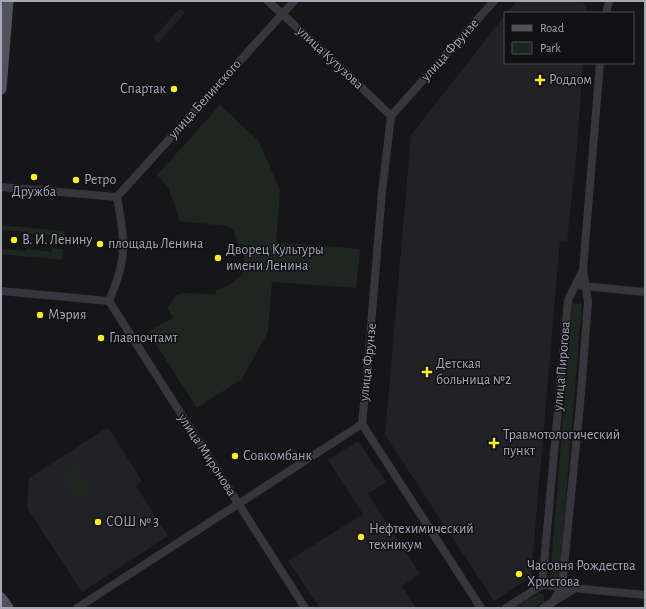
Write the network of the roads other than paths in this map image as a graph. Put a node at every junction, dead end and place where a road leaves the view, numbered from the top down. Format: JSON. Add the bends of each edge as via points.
{"nodes":[{"id":1,"x":8,"y":1,"type":"edge"},
{"id":2,"x":268,"y":1,"type":"edge"},
{"id":3,"x":294,"y":1,"type":"edge"},
{"id":4,"x":494,"y":1,"type":"edge"},
{"id":5,"x":602,"y":1,"type":"edge"},
{"id":6,"x":609,"y":1,"type":"edge"},
{"id":7,"x":605,"y":12,"type":"edge"},
{"id":8,"x":605,"y":12,"type":"edge"},
{"id":9,"x":282,"y":14,"type":"junction"},
{"id":10,"x":2,"y":54,"type":"edge"},
{"id":11,"x":600,"y":64,"type":"edge"},
{"id":12,"x":1,"y":89,"type":"edge"},
{"id":13,"x":391,"y":116,"type":"junction"},
{"id":14,"x":1,"y":187,"type":"edge"},
{"id":15,"x":117,"y":197,"type":"junction"},
{"id":16,"x":583,"y":270,"type":"junction"},
{"id":17,"x":574,"y":286,"type":"junction"},
{"id":18,"x":586,"y":287,"type":"junction"},
{"id":19,"x":1,"y":291,"type":"edge"},
{"id":20,"x":645,"y":292,"type":"edge"},
{"id":21,"x":109,"y":301,"type":"junction"},
{"id":22,"x":362,"y":424,"type":"junction"},
{"id":23,"x":238,"y":503,"type":"junction"},
{"id":24,"x":542,"y":585,"type":"junction"},
{"id":25,"x":562,"y":588,"type":"junction"},
{"id":26,"x":574,"y":589,"type":"junction"},
{"id":27,"x":645,"y":595,"type":"edge"},
{"id":28,"x":1,"y":598,"type":"edge"},
{"id":29,"x":552,"y":603,"type":"junction"},
{"id":30,"x":8,"y":608,"type":"edge"},
{"id":31,"x":77,"y":608,"type":"edge"},
{"id":32,"x":305,"y":608,"type":"edge"},
{"id":33,"x":481,"y":608,"type":"edge"},
{"id":34,"x":506,"y":608,"type":"edge"},
{"id":35,"x":543,"y":608,"type":"edge"}],
"edges":[{"from":1,"to":10,"type":"main road"},
{"from":2,"to":9,"type":"street","name":"улица Кутузова"},
{"from":3,"to":9,"type":"street","name":"улица Белинского"},
{"from":4,"to":13,"type":"street","name":"улица Фрунзе"},
{"from":5,"to":7,"type":"street"},
{"from":6,"to":8,"type":"street"},
{"from":9,"to":13,"type":"street","name":"улица Кутузова"},
{"from":9,"to":15,"type":"street","name":"улица Белинского"},
{"from":10,"to":12,"type":"main road"},
{"from":11,"to":16,"type":"street","name":"улица Пирогова"},
{"from":13,"to":22,"type":"street","name":"улица Фрунзе"},
{"from":14,"to":15,"type":"street"},
{"from":15,"to":21,"type":"street","via":[[123,226],[124,251]]},
{"from":16,"to":17,"type":"street","name":"улица Пирогова"},
{"from":16,"to":18,"type":"street","name":"улица Пирогова"},
{"from":17,"to":18,"type":"street"},
{"from":17,"to":24,"type":"street","name":"улица Пирогова","via":[[568,300]]},
{"from":18,"to":20,"type":"street"},
{"from":18,"to":25,"type":"street","name":"улица Пирогова","via":[[588,301],[581,394]]},
{"from":19,"to":21,"type":"street"},
{"from":21,"to":23,"type":"street","name":"улица Миронова"},
{"from":22,"to":23,"type":"street"},
{"from":22,"to":33,"type":"street"},
{"from":23,"to":31,"type":"street"},
{"from":23,"to":32,"type":"street","name":"улица Миронова"},
{"from":24,"to":25,"type":"street"},
{"from":24,"to":34,"type":"street"},
{"from":25,"to":26,"type":"street"},
{"from":25,"to":29,"type":"street"},
{"from":26,"to":27,"type":"street"},
{"from":26,"to":29,"type":"street"},
{"from":28,"to":30,"type":"main road"},
{"from":29,"to":35,"type":"street"}]}
